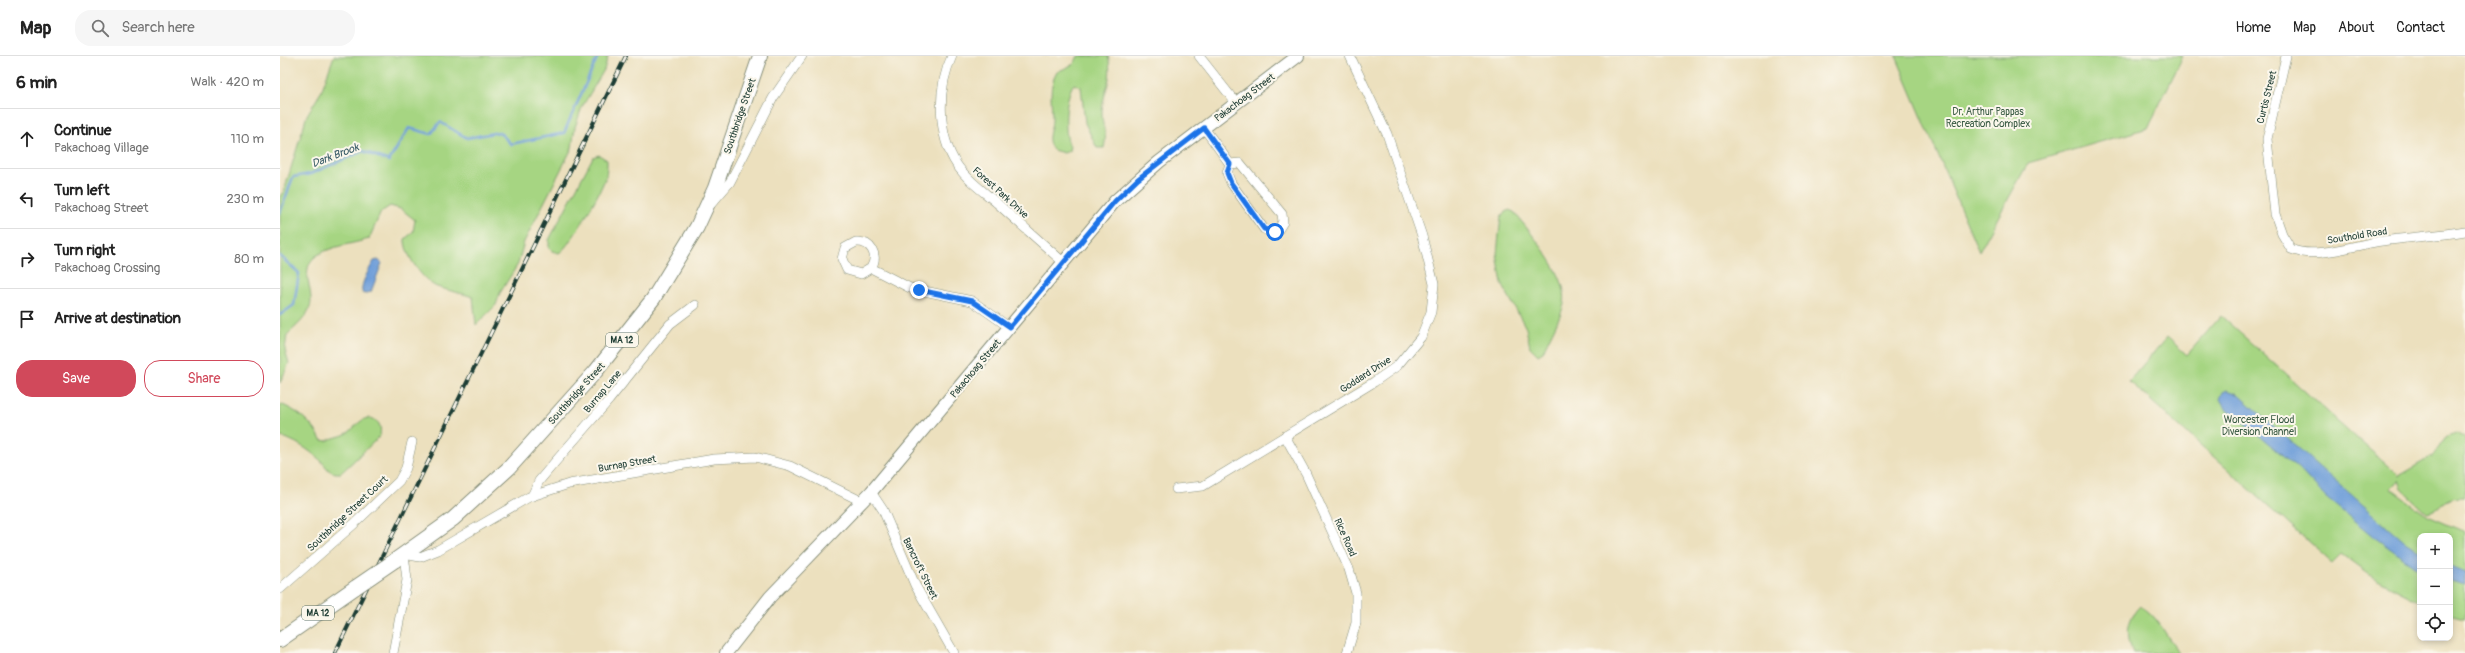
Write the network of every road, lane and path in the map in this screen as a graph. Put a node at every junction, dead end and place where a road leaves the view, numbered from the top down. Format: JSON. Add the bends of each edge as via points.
{"nodes":[{"id":1,"x":760,"y":56,"type":"edge"},
{"id":2,"x":802,"y":56,"type":"edge"},
{"id":3,"x":952,"y":56,"type":"edge"},
{"id":4,"x":1199,"y":56,"type":"edge"},
{"id":5,"x":1298,"y":56,"type":"edge"},
{"id":6,"x":1350,"y":56,"type":"edge"},
{"id":7,"x":2286,"y":56,"type":"edge"},
{"id":8,"x":1236,"y":103,"type":"junction"},
{"id":9,"x":1204,"y":128,"type":"junction"},
{"id":10,"x":1230,"y":164,"type":"junction"},
{"id":11,"x":705,"y":208,"type":"junction"},
{"id":12,"x":2276,"y":214,"type":"joint"},
{"id":13,"x":2465,"y":231,"type":"edge"},
{"id":14,"x":1064,"y":262,"type":"junction"},
{"id":15,"x":871,"y":268,"type":"dead end"},
{"id":16,"x":695,"y":305,"type":"dead end"},
{"id":17,"x":1010,"y":327,"type":"junction"},
{"id":18,"x":1285,"y":436,"type":"junction"},
{"id":19,"x":412,"y":442,"type":"dead end"},
{"id":20,"x":1176,"y":489,"type":"dead end"},
{"id":21,"x":871,"y":492,"type":"junction"},
{"id":22,"x":532,"y":496,"type":"junction"},
{"id":23,"x":863,"y":502,"type":"junction"},
{"id":24,"x":399,"y":557,"type":"junction"},
{"id":25,"x":280,"y":589,"type":"edge"},
{"id":26,"x":280,"y":640,"type":"edge"},
{"id":27,"x":393,"y":653,"type":"edge"},
{"id":28,"x":726,"y":653,"type":"edge"},
{"id":29,"x":954,"y":653,"type":"edge"},
{"id":30,"x":1347,"y":653,"type":"edge"}],
"edges":[{"from":1,"to":11,"type":"main road","name":"Southbridge Street","number":"MA 12","via":[[731,143]]},
{"from":2,"to":11,"type":"street","via":[[773,98],[730,182]]},
{"from":3,"to":14,"type":"street","name":"Forest Park Drive","via":[[944,78],[942,94],[944,130],[953,157],[970,180]]},
{"from":4,"to":8,"type":"street"},
{"from":5,"to":8,"type":"street","name":"Pakachoag Street"},
{"from":6,"to":18,"type":"street","name":"Goddard Drive","via":[[1386,134],[1422,236],[1432,274],[1433,302],[1421,337],[1397,366]]},
{"from":7,"to":12,"type":"street","name":"Curtis Street","via":[[2267,139]]},
{"from":8,"to":9,"type":"street","name":"Pakachoag Street"},
{"from":9,"to":10,"type":"street"},
{"from":9,"to":14,"type":"street","name":"Pakachoag Street","via":[[1129,187]]},
{"from":10,"to":10,"type":"street","via":[[1240,163],[1282,214],[1283,222],[1278,230],[1271,232],[1264,229],[1231,183],[1227,173]]},
{"from":11,"to":24,"type":"main road","name":"Southbridge Street","number":"MA 12","via":[[676,264],[653,300],[596,372],[509,468],[480,496],[453,519]]},
{"from":12,"to":13,"type":"street","name":"Southold Road","via":[[2288,246],[2303,253]]},
{"from":14,"to":17,"type":"street","name":"Pakachoag Street"},
{"from":15,"to":17,"type":"street","via":[[910,288],[972,301]]},
{"from":16,"to":22,"type":"street","name":"Burnap Lane","via":[[670,324],[555,462]]},
{"from":17,"to":21,"type":"street","name":"Pakachoag Street"},
{"from":18,"to":20,"type":"street","name":"Goddard Drive","via":[[1202,486]]},
{"from":18,"to":30,"type":"street","name":"Rice Road","via":[[1306,474],[1349,569],[1356,593],[1356,623]]},
{"from":19,"to":25,"type":"street","name":"Southbridge Street Court","via":[[406,468],[399,481]]},
{"from":21,"to":23,"type":"street","name":"Pakachoag Street"},
{"from":21,"to":29,"type":"street","name":"Bancroft Street","via":[[880,505],[915,586]]},
{"from":22,"to":23,"type":"street","name":"Burnap Street","via":[[569,484],[714,459],[748,456],[782,463]]},
{"from":22,"to":24,"type":"street","name":"Burnap Street","via":[[438,550],[420,557]]},
{"from":23,"to":28,"type":"street","name":"Pakachoag Street","via":[[770,597]]},
{"from":24,"to":26,"type":"main road","name":"Southbridge Street","number":"MA 12","bridge":true},
{"from":24,"to":27,"type":"street","via":[[407,580]]}]}
